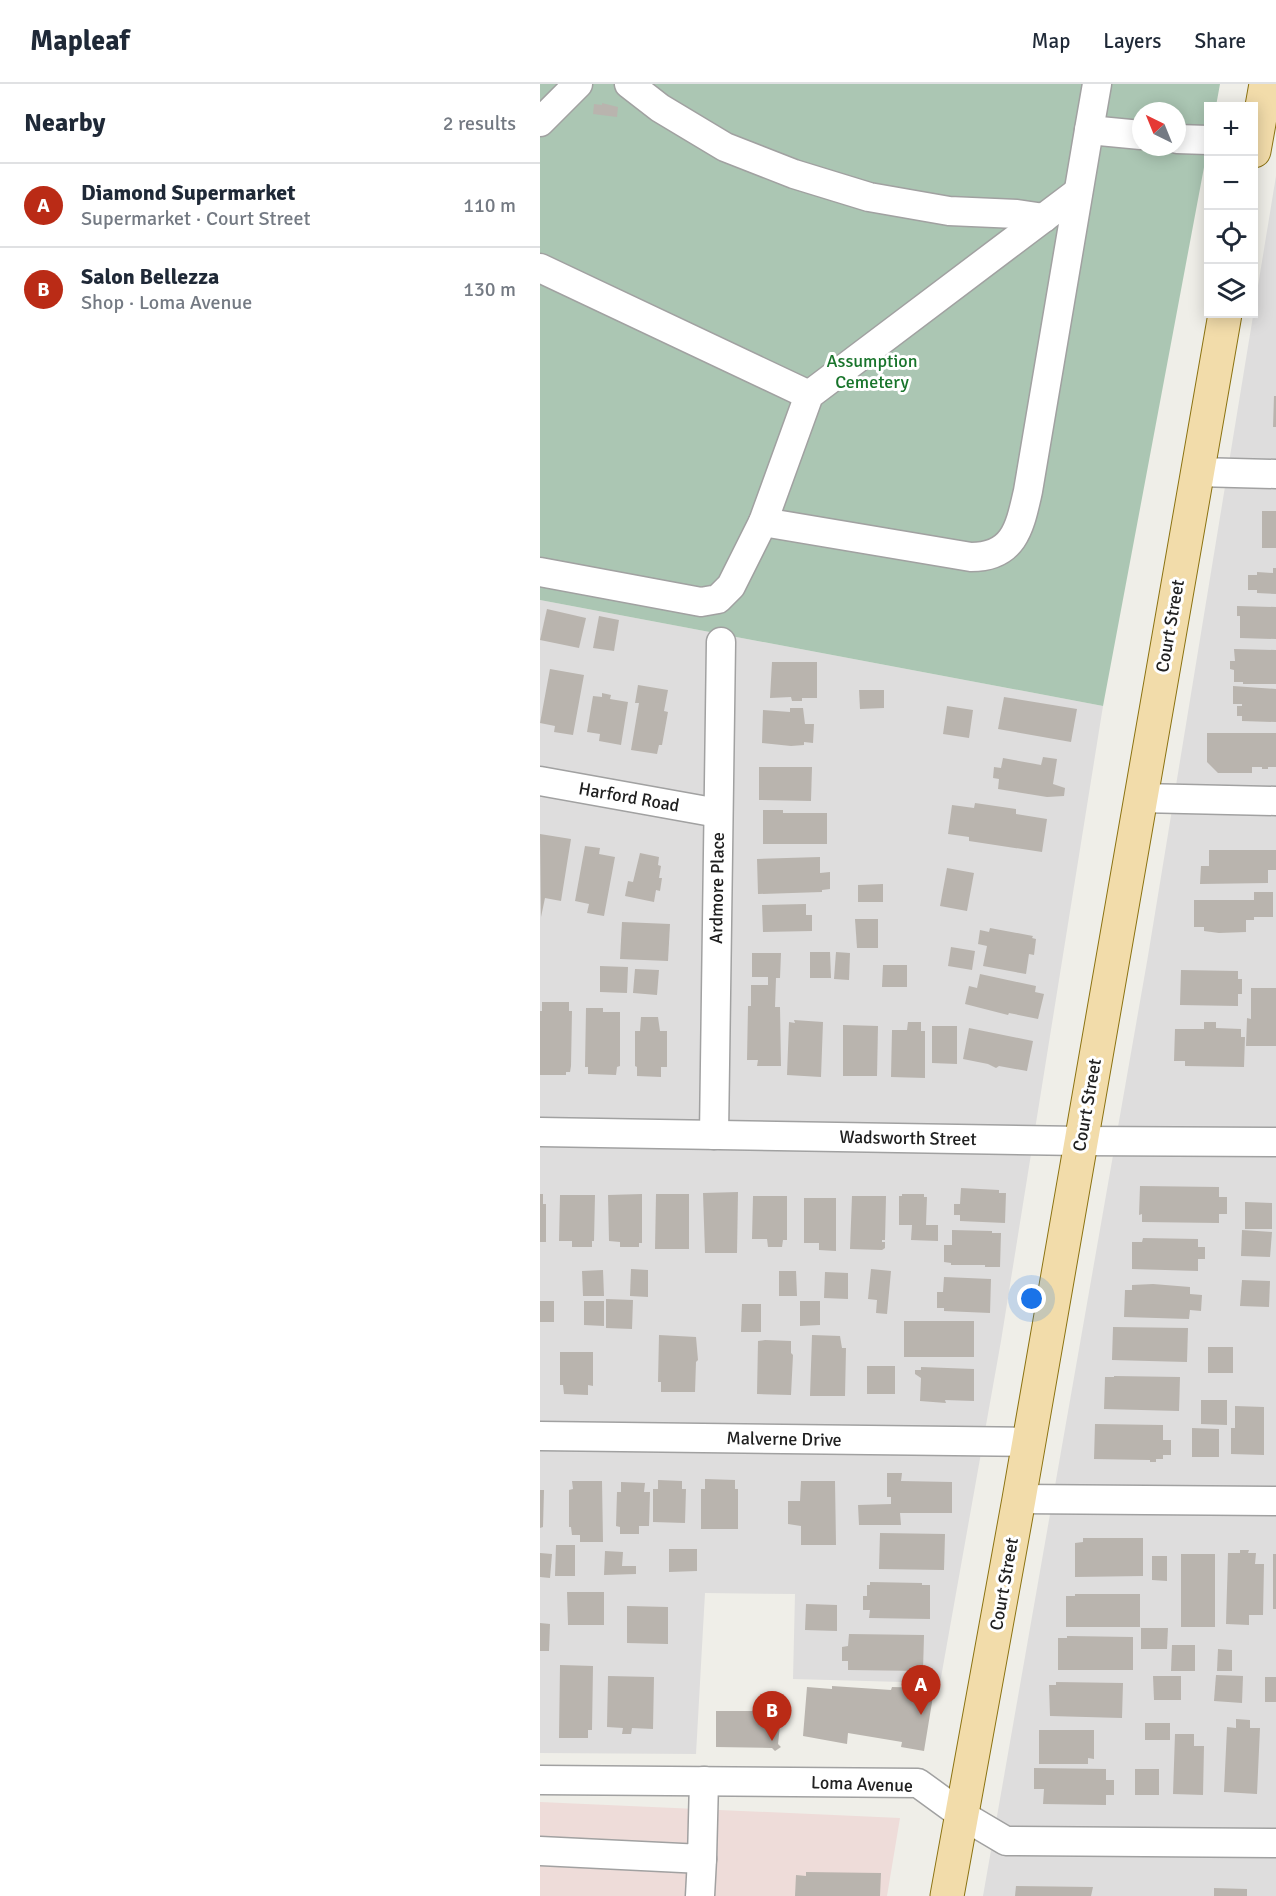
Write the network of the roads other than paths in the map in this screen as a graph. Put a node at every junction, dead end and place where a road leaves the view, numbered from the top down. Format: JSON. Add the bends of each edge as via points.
{"nodes":[{"id":1,"x":578,"y":84,"type":"edge"},
{"id":2,"x":629,"y":84,"type":"edge"},
{"id":3,"x":1266,"y":84,"type":"edge"},
{"id":4,"x":1088,"y":89,"type":"edge"},
{"id":5,"x":540,"y":122,"type":"edge"},
{"id":6,"x":1089,"y":130,"type":"junction"},
{"id":7,"x":1132,"y":134,"type":"edge"},
{"id":8,"x":1186,"y":139,"type":"edge"},
{"id":9,"x":1204,"y":140,"type":"edge"},
{"id":10,"x":1260,"y":144,"type":"edge"},
{"id":11,"x":1078,"y":192,"type":"junction"},
{"id":12,"x":1044,"y":218,"type":"junction"},
{"id":13,"x":540,"y":268,"type":"edge"},
{"id":14,"x":1224,"y":318,"type":"edge"},
{"id":15,"x":809,"y":395,"type":"junction"},
{"id":16,"x":1197,"y":472,"type":"junction"},
{"id":17,"x":1276,"y":474,"type":"edge"},
{"id":18,"x":764,"y":522,"type":"junction"},
{"id":19,"x":540,"y":572,"type":"edge"},
{"id":20,"x":721,"y":642,"type":"dead end"},
{"id":21,"x":540,"y":781,"type":"edge"},
{"id":22,"x":1140,"y":798,"type":"junction"},
{"id":23,"x":1276,"y":801,"type":"edge"},
{"id":24,"x":718,"y":813,"type":"junction"},
{"id":25,"x":540,"y":1132,"type":"edge"},
{"id":26,"x":714,"y":1134,"type":"junction"},
{"id":27,"x":1081,"y":1141,"type":"junction"},
{"id":28,"x":1276,"y":1142,"type":"edge"},
{"id":29,"x":540,"y":1436,"type":"edge"},
{"id":30,"x":1029,"y":1442,"type":"junction"},
{"id":31,"x":1019,"y":1499,"type":"junction"},
{"id":32,"x":1276,"y":1501,"type":"edge"},
{"id":33,"x":540,"y":1780,"type":"edge"},
{"id":34,"x":704,"y":1781,"type":"junction"},
{"id":35,"x":962,"y":1815,"type":"junction"},
{"id":36,"x":1276,"y":1843,"type":"edge"},
{"id":37,"x":540,"y":1851,"type":"edge"},
{"id":38,"x":702,"y":1859,"type":"junction"},
{"id":39,"x":700,"y":1896,"type":"edge"},
{"id":40,"x":948,"y":1896,"type":"edge"}],
"edges":[{"from":1,"to":5,"type":"street"},
{"from":2,"to":12,"type":"street","via":[[660,108],[725,147],[794,174],[869,197],[949,211]]},
{"from":3,"to":10,"type":"main road"},
{"from":4,"to":6,"type":"street"},
{"from":6,"to":7,"type":"street"},
{"from":6,"to":11,"type":"street"},
{"from":8,"to":9,"type":"street"},
{"from":11,"to":12,"type":"street"},
{"from":11,"to":18,"type":"street","via":[[1028,490],[1014,537],[987,556],[971,556]]},
{"from":12,"to":15,"type":"street"},
{"from":13,"to":15,"type":"street"},
{"from":14,"to":16,"type":"main road","name":"Court Street"},
{"from":15,"to":18,"type":"street"},
{"from":16,"to":17,"type":"street"},
{"from":16,"to":22,"type":"main road","name":"Court Street"},
{"from":18,"to":19,"type":"street","via":[[732,586],[718,599],[701,602]]},
{"from":20,"to":24,"type":"street","name":"Ardmore Place"},
{"from":21,"to":24,"type":"street","name":"Harford Road"},
{"from":22,"to":23,"type":"street"},
{"from":22,"to":27,"type":"main road","name":"Court Street"},
{"from":24,"to":26,"type":"street","name":"Ardmore Place"},
{"from":25,"to":26,"type":"street","name":"Wadsworth Street"},
{"from":26,"to":27,"type":"street","name":"Wadsworth Street"},
{"from":27,"to":28,"type":"street","name":"Wadsworth Street"},
{"from":27,"to":30,"type":"main road","name":"Court Street"},
{"from":29,"to":30,"type":"street","name":"Malverne Drive"},
{"from":30,"to":31,"type":"main road","name":"Court Street"},
{"from":31,"to":32,"type":"street"},
{"from":31,"to":35,"type":"main road","name":"Court Street"},
{"from":33,"to":34,"type":"street","name":"Loma Avenue"},
{"from":34,"to":35,"type":"street","name":"Loma Avenue","via":[[918,1783]]},
{"from":34,"to":38,"type":"street"},
{"from":35,"to":36,"type":"street","name":"Loma Avenue","via":[[1006,1841]]},
{"from":35,"to":40,"type":"main road","name":"Court Street"},
{"from":37,"to":38,"type":"street"},
{"from":38,"to":39,"type":"street"}]}
